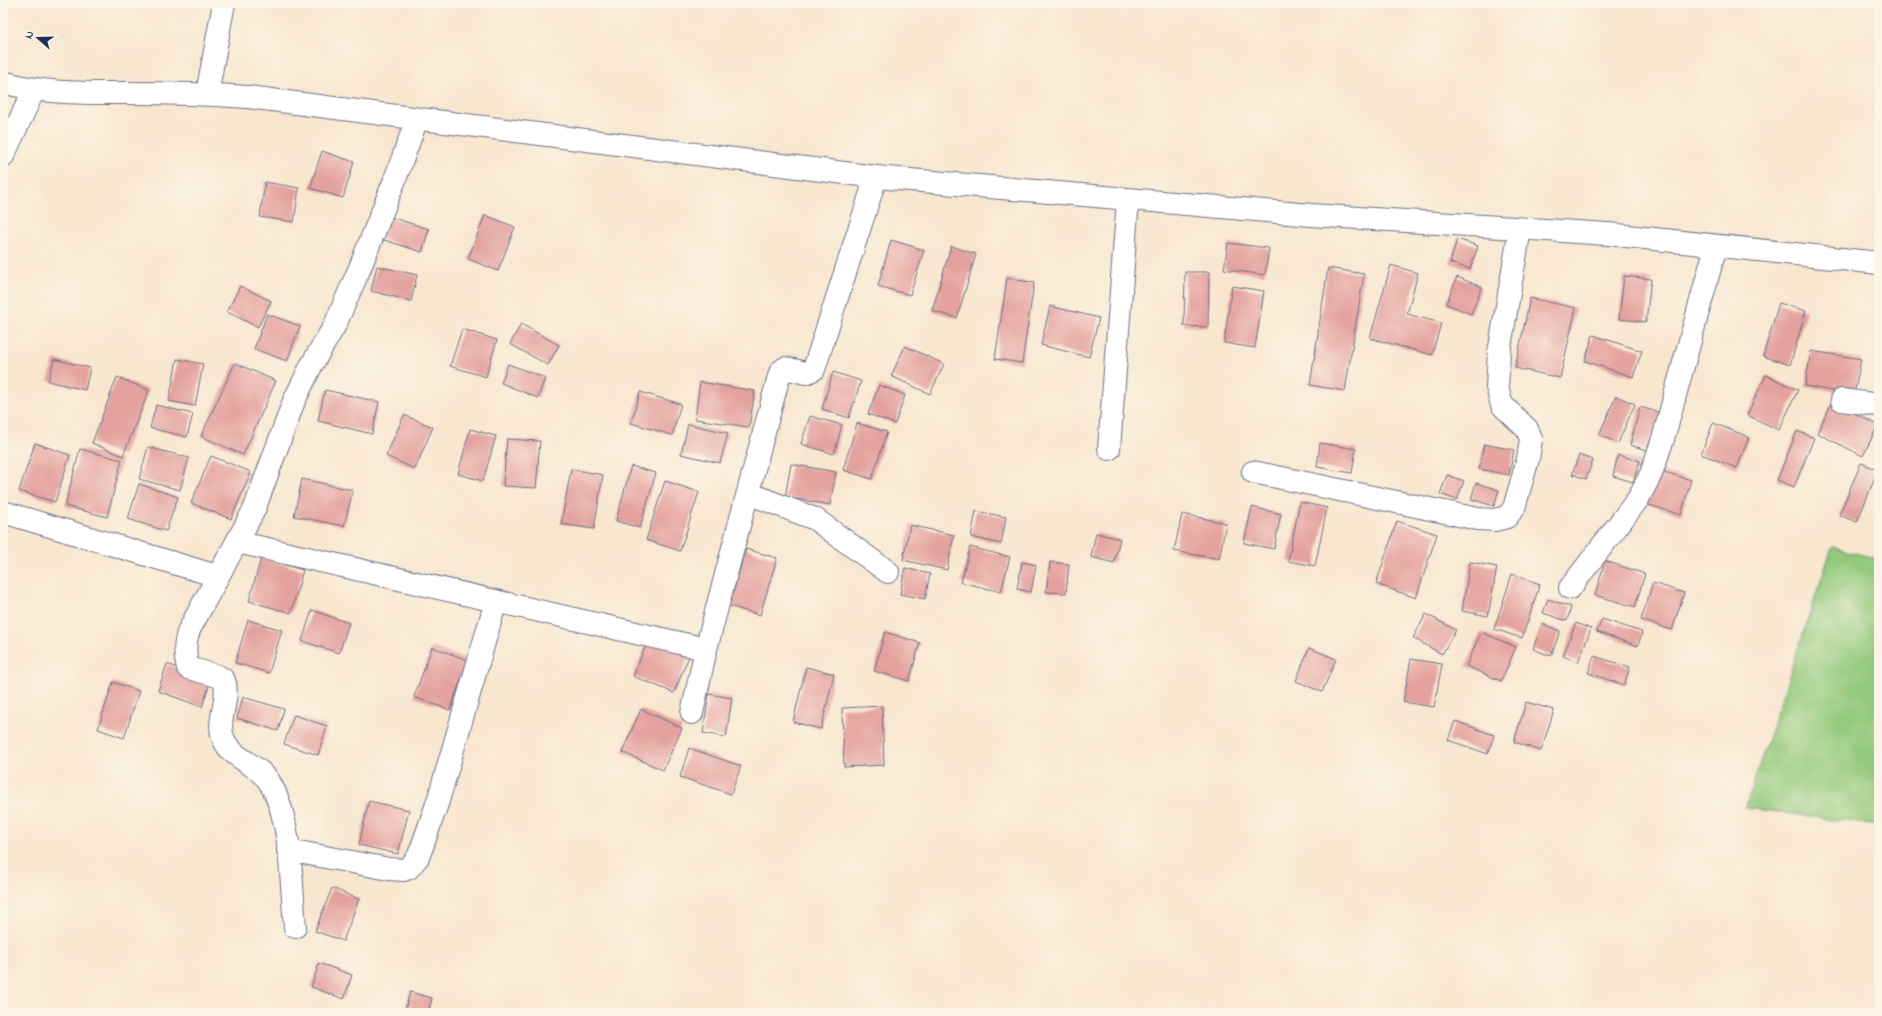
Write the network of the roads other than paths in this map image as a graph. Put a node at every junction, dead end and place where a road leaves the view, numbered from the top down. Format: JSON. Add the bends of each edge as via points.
{"nodes":[{"id":1,"x":224,"y":3,"type":"edge"},
{"id":2,"x":3,"y":82,"type":"edge"},
{"id":3,"x":34,"y":90,"type":"junction"},
{"id":4,"x":207,"y":94,"type":"junction"},
{"id":5,"x":417,"y":119,"type":"junction"},
{"id":6,"x":3,"y":156,"type":"edge"},
{"id":7,"x":876,"y":177,"type":"junction"},
{"id":8,"x":1128,"y":199,"type":"junction"},
{"id":9,"x":1520,"y":229,"type":"junction"},
{"id":10,"x":1716,"y":246,"type":"junction"},
{"id":11,"x":1879,"y":263,"type":"edge"},
{"id":12,"x":1842,"y":400,"type":"dead end"},
{"id":13,"x":1879,"y":405,"type":"edge"},
{"id":14,"x":1109,"y":449,"type":"dead end"},
{"id":15,"x":1253,"y":472,"type":"dead end"},
{"id":16,"x":748,"y":493,"type":"junction"},
{"id":17,"x":3,"y":512,"type":"edge"},
{"id":18,"x":237,"y":542,"type":"junction"},
{"id":19,"x":888,"y":572,"type":"dead end"},
{"id":20,"x":217,"y":576,"type":"junction"},
{"id":21,"x":1570,"y":588,"type":"dead end"},
{"id":22,"x":496,"y":601,"type":"junction"},
{"id":23,"x":706,"y":649,"type":"junction"},
{"id":24,"x":692,"y":713,"type":"dead end"},
{"id":25,"x":288,"y":850,"type":"junction"},
{"id":26,"x":295,"y":927,"type":"dead end"}],
"edges":[{"from":1,"to":4,"type":"street"},
{"from":2,"to":3,"type":"street"},
{"from":3,"to":4,"type":"street"},
{"from":3,"to":6,"type":"street"},
{"from":4,"to":5,"type":"street"},
{"from":5,"to":7,"type":"street"},
{"from":5,"to":18,"type":"street","via":[[359,270],[335,325],[303,382],[254,510]]},
{"from":7,"to":8,"type":"street"},
{"from":7,"to":16,"type":"street","via":[[814,369],[808,373],[788,368],[781,371]]},
{"from":8,"to":9,"type":"street"},
{"from":8,"to":14,"type":"street"},
{"from":9,"to":10,"type":"street","via":[[1608,234]]},
{"from":9,"to":15,"type":"street","via":[[1499,353],[1497,387],[1502,405],[1527,429],[1531,439],[1514,508],[1507,517],[1495,520],[1478,519]]},
{"from":10,"to":11,"type":"street"},
{"from":10,"to":21,"type":"street","via":[[1651,474],[1638,499]]},
{"from":12,"to":13,"type":"street"},
{"from":16,"to":19,"type":"street","via":[[815,519]]},
{"from":16,"to":23,"type":"street"},
{"from":17,"to":20,"type":"street"},
{"from":18,"to":20,"type":"street"},
{"from":18,"to":22,"type":"street"},
{"from":20,"to":25,"type":"street","via":[[189,630],[184,647],[185,657],[188,668],[224,680],[221,723],[223,740],[232,751],[259,769],[270,783],[280,804]]},
{"from":22,"to":23,"type":"street"},
{"from":22,"to":25,"type":"street","via":[[438,801],[422,847],[413,864],[404,870],[389,869]]},
{"from":23,"to":24,"type":"street"},
{"from":25,"to":26,"type":"street"}]}
